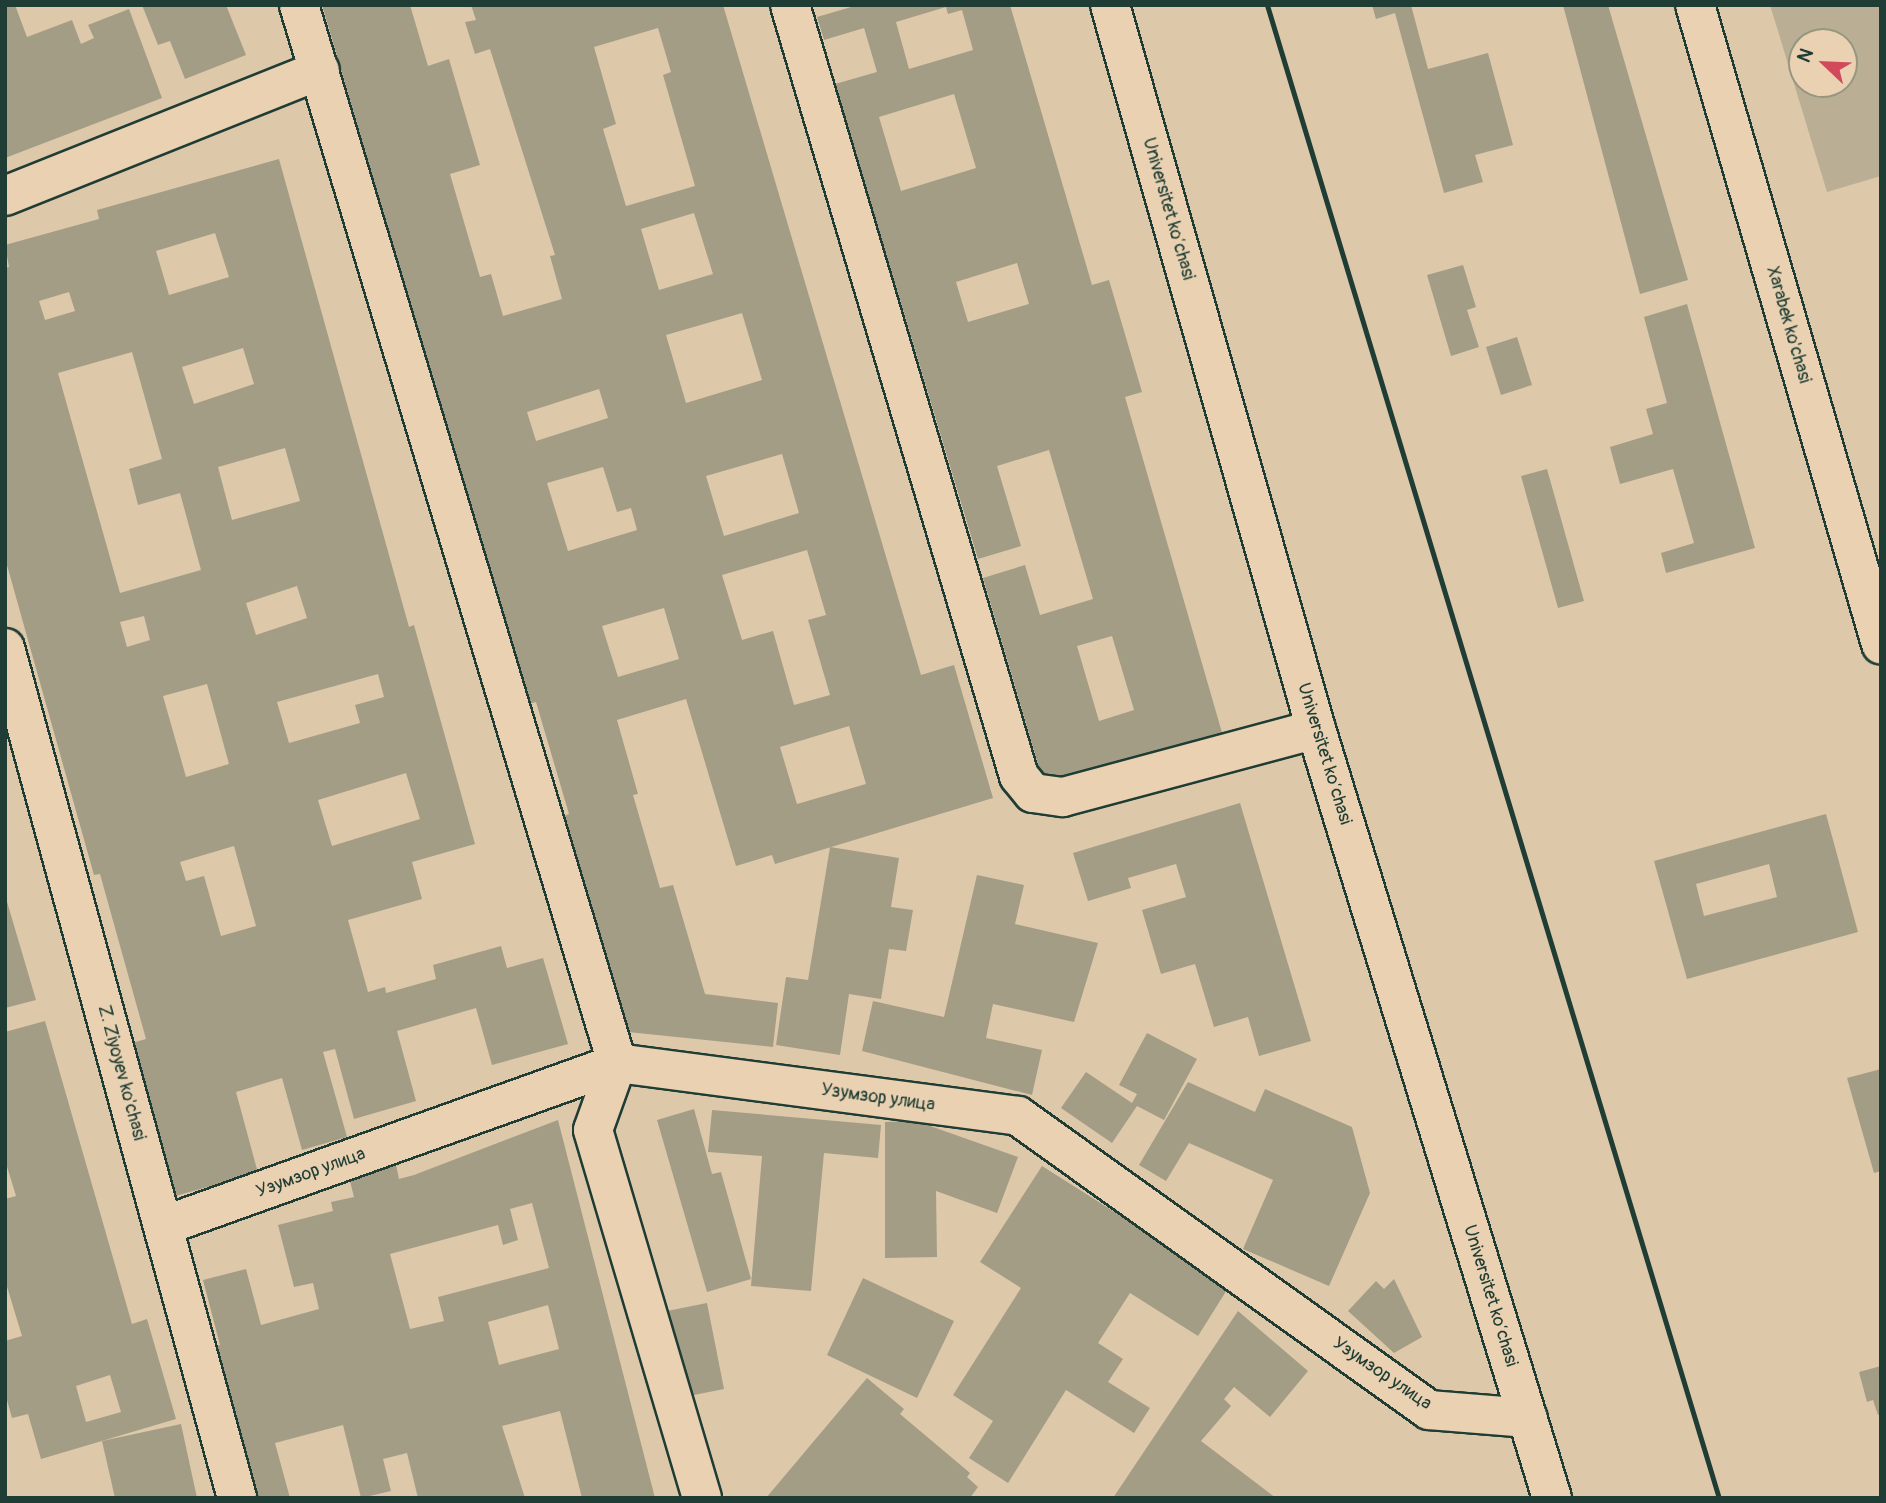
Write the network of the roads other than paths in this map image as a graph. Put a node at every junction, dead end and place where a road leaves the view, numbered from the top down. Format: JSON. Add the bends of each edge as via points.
{"nodes":[{"id":1,"x":299,"y":5,"type":"edge"},
{"id":2,"x":790,"y":5,"type":"edge"},
{"id":3,"x":1110,"y":5,"type":"edge"},
{"id":4,"x":1695,"y":5,"type":"edge"},
{"id":5,"x":320,"y":70,"type":"junction"},
{"id":6,"x":5,"y":196,"type":"edge"},
{"id":7,"x":1881,"y":644,"type":"edge"},
{"id":8,"x":5,"y":648,"type":"edge"},
{"id":9,"x":1316,"y":729,"type":"junction"},
{"id":10,"x":617,"y":1063,"type":"junction"},
{"id":11,"x":163,"y":1226,"type":"junction"},
{"id":12,"x":1528,"y":1418,"type":"junction"},
{"id":13,"x":237,"y":1498,"type":"edge"},
{"id":14,"x":702,"y":1498,"type":"edge"},
{"id":15,"x":1552,"y":1498,"type":"edge"}],
"edges":[{"from":1,"to":5,"type":"street"},
{"from":2,"to":9,"type":"street","via":[[1019,776],[1033,793],[1063,797]]},
{"from":3,"to":9,"type":"street","name":"Universitet kо‘chasi"},
{"from":4,"to":7,"type":"street","name":"Xarabek ko'chasi"},
{"from":5,"to":6,"type":"street"},
{"from":5,"to":10,"type":"street"},
{"from":8,"to":11,"type":"street","name":"Z. Ziyoyev ko'chasi"},
{"from":9,"to":12,"type":"street","name":"Universitet kо‘chasi"},
{"from":10,"to":11,"type":"street","name":"Узумзор улица"},
{"from":10,"to":12,"type":"street","name":"Узумзор улица","via":[[1018,1116],[1429,1410]]},
{"from":10,"to":14,"type":"street","via":[[593,1130]]},
{"from":11,"to":13,"type":"street","name":"Z. Ziyoyev ko'chasi"},
{"from":12,"to":15,"type":"street","name":"Universitet kо‘chasi"}]}
